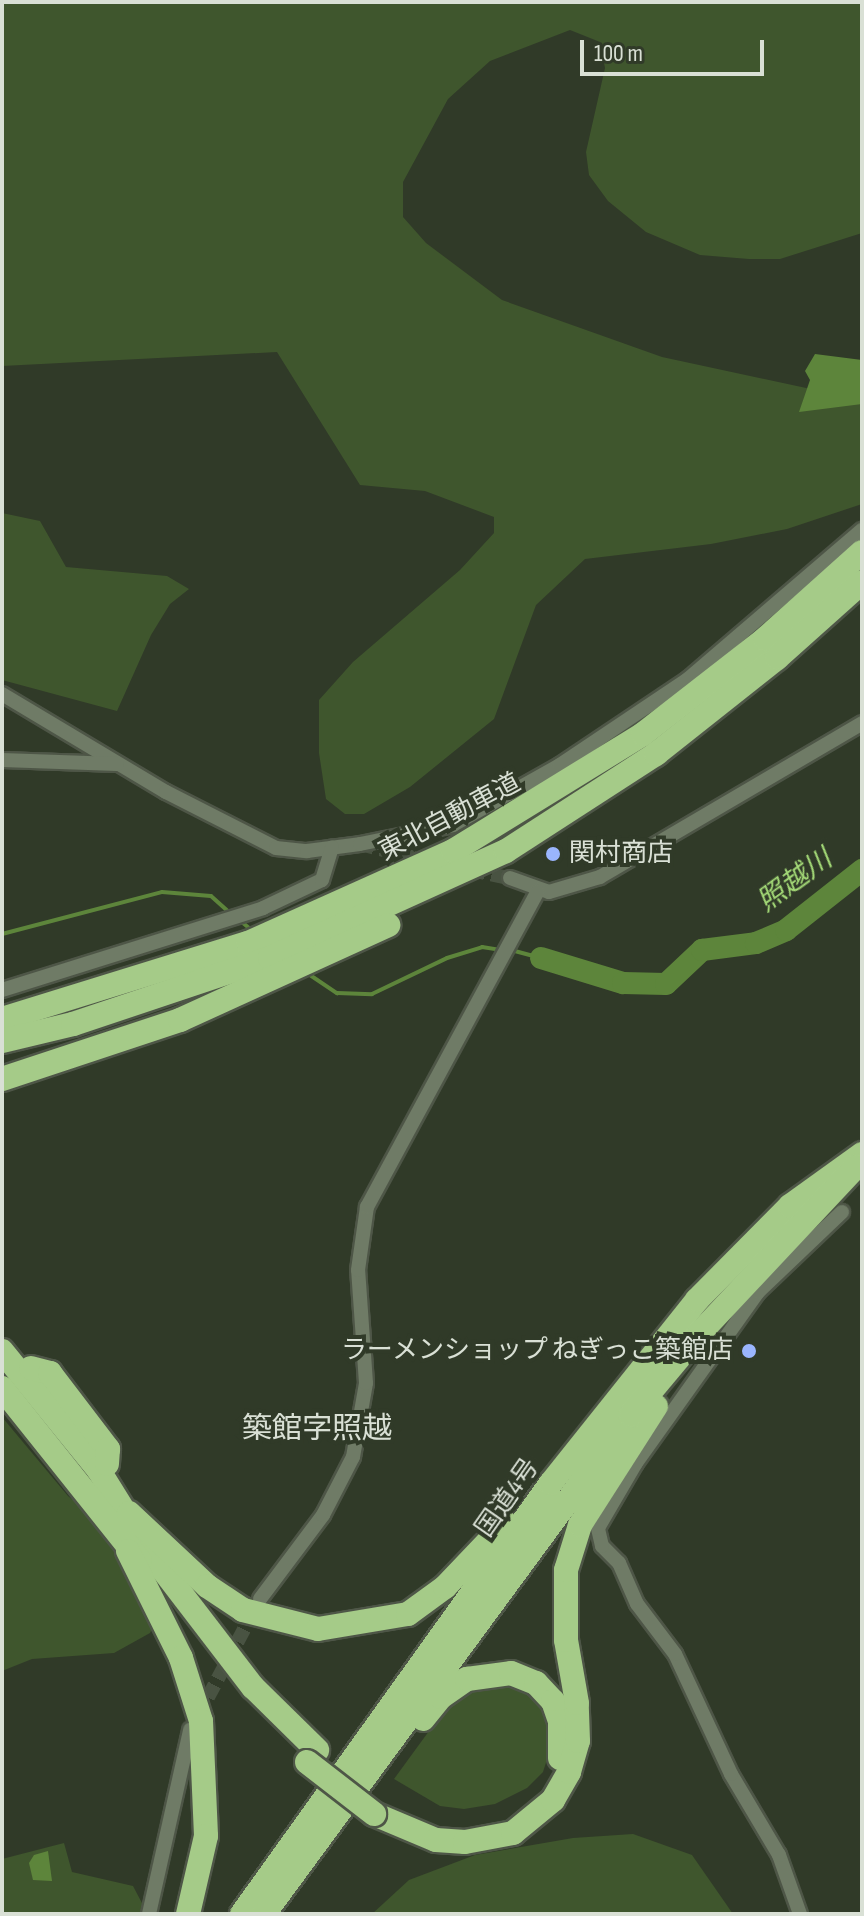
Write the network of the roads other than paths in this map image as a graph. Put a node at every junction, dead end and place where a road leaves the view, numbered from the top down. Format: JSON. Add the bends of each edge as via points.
{"nodes":[{"id":1,"x":862,"y":530,"type":"edge"},
{"id":2,"x":862,"y":552,"type":"edge"},
{"id":3,"x":862,"y":582,"type":"edge"},
{"id":4,"x":2,"y":694,"type":"edge"},
{"id":5,"x":862,"y":723,"type":"edge"},
{"id":6,"x":2,"y":760,"type":"edge"},
{"id":7,"x":118,"y":764,"type":"junction"},
{"id":8,"x":332,"y":848,"type":"junction"},
{"id":9,"x":510,"y":878,"type":"tunnel mouth"},
{"id":10,"x":538,"y":891,"type":"junction"},
{"id":11,"x":275,"y":967,"type":"junction"},
{"id":12,"x":2,"y":990,"type":"edge"},
{"id":13,"x":2,"y":1019,"type":"edge"},
{"id":14,"x":2,"y":1041,"type":"edge"},
{"id":15,"x":2,"y":1079,"type":"edge"},
{"id":16,"x":862,"y":1156,"type":"edge"},
{"id":17,"x":842,"y":1212,"type":"dead end"},
{"id":18,"x":761,"y":1264,"type":"junction"},
{"id":19,"x":697,"y":1300,"type":"junction"},
{"id":20,"x":698,"y":1335,"type":"junction"},
{"id":21,"x":4,"y":1354,"type":"edge"},
{"id":22,"x":8,"y":1395,"type":"edge"},
{"id":23,"x":114,"y":1500,"type":"junction"},
{"id":24,"x":260,"y":1599,"type":"tunnel mouth"},
{"id":25,"x":190,"y":1730,"type":"tunnel mouth"},
{"id":26,"x":372,"y":1766,"type":"junction"},
{"id":27,"x":378,"y":1808,"type":"junction"},
{"id":28,"x":149,"y":1914,"type":"edge"},
{"id":29,"x":188,"y":1914,"type":"edge"},
{"id":30,"x":242,"y":1914,"type":"edge"},
{"id":31,"x":264,"y":1914,"type":"edge"},
{"id":32,"x":800,"y":1914,"type":"edge"}],
"edges":[{"from":1,"to":8,"type":"street","via":[[688,679],[560,765],[453,825]]},
{"from":2,"to":13,"type":"highway","name":"東北自動車道","via":[[705,688],[589,771],[453,851],[248,943]]},
{"from":3,"to":11,"type":"highway","via":[[719,706],[583,804],[411,914]]},
{"from":4,"to":7,"type":"street"},
{"from":5,"to":10,"type":"street","via":[[600,877],[563,890]]},
{"from":6,"to":7,"type":"street"},
{"from":7,"to":8,"type":"street","via":[[276,848]]},
{"from":8,"to":12,"type":"street","via":[[322,880],[251,913]]},
{"from":9,"to":10,"type":"street"},
{"from":10,"to":24,"type":"street","via":[[367,1207],[358,1270],[366,1383],[353,1457],[323,1515]]},
{"from":11,"to":14,"type":"highway"},
{"from":11,"to":15,"type":"highway","via":[[180,1020]]},
{"from":16,"to":18,"type":"highway","name":"国道4号","via":[[832,1197]]},
{"from":17,"to":18,"type":"street"},
{"from":18,"to":19,"type":"highway","name":"国道4号"},
{"from":18,"to":20,"type":"highway","name":"国道4号"},
{"from":18,"to":32,"type":"street","via":[[719,1344],[607,1509],[598,1537],[619,1563],[637,1604],[675,1654],[731,1774],[779,1855]]},
{"from":19,"to":23,"type":"highway","via":[[646,1347],[486,1549],[408,1614],[318,1629],[243,1610],[207,1586]]},
{"from":19,"to":30,"type":"highway","name":"国道4号","via":[[551,1483]]},
{"from":20,"to":26,"type":"highway","name":"国道4号","via":[[570,1494]]},
{"from":20,"to":27,"type":"highway","via":[[580,1525],[566,1570],[566,1640],[578,1741],[553,1800],[513,1833],[465,1842],[436,1840]]},
{"from":21,"to":23,"type":"highway"},
{"from":21,"to":23,"type":"highway","via":[[31,1368]]},
{"from":22,"to":23,"type":"highway"},
{"from":23,"to":27,"type":"highway","bridge":true,"via":[[243,1696]]},
{"from":23,"to":29,"type":"highway","via":[[176,1646],[201,1721],[206,1836]]},
{"from":25,"to":28,"type":"street"},
{"from":26,"to":27,"type":"highway","via":[[398,1749],[441,1697],[467,1679],[511,1673],[536,1683],[553,1701],[560,1721],[559,1760],[535,1799],[517,1813],[493,1824],[453,1828]]},
{"from":26,"to":31,"type":"highway","name":"国道4号"}]}
